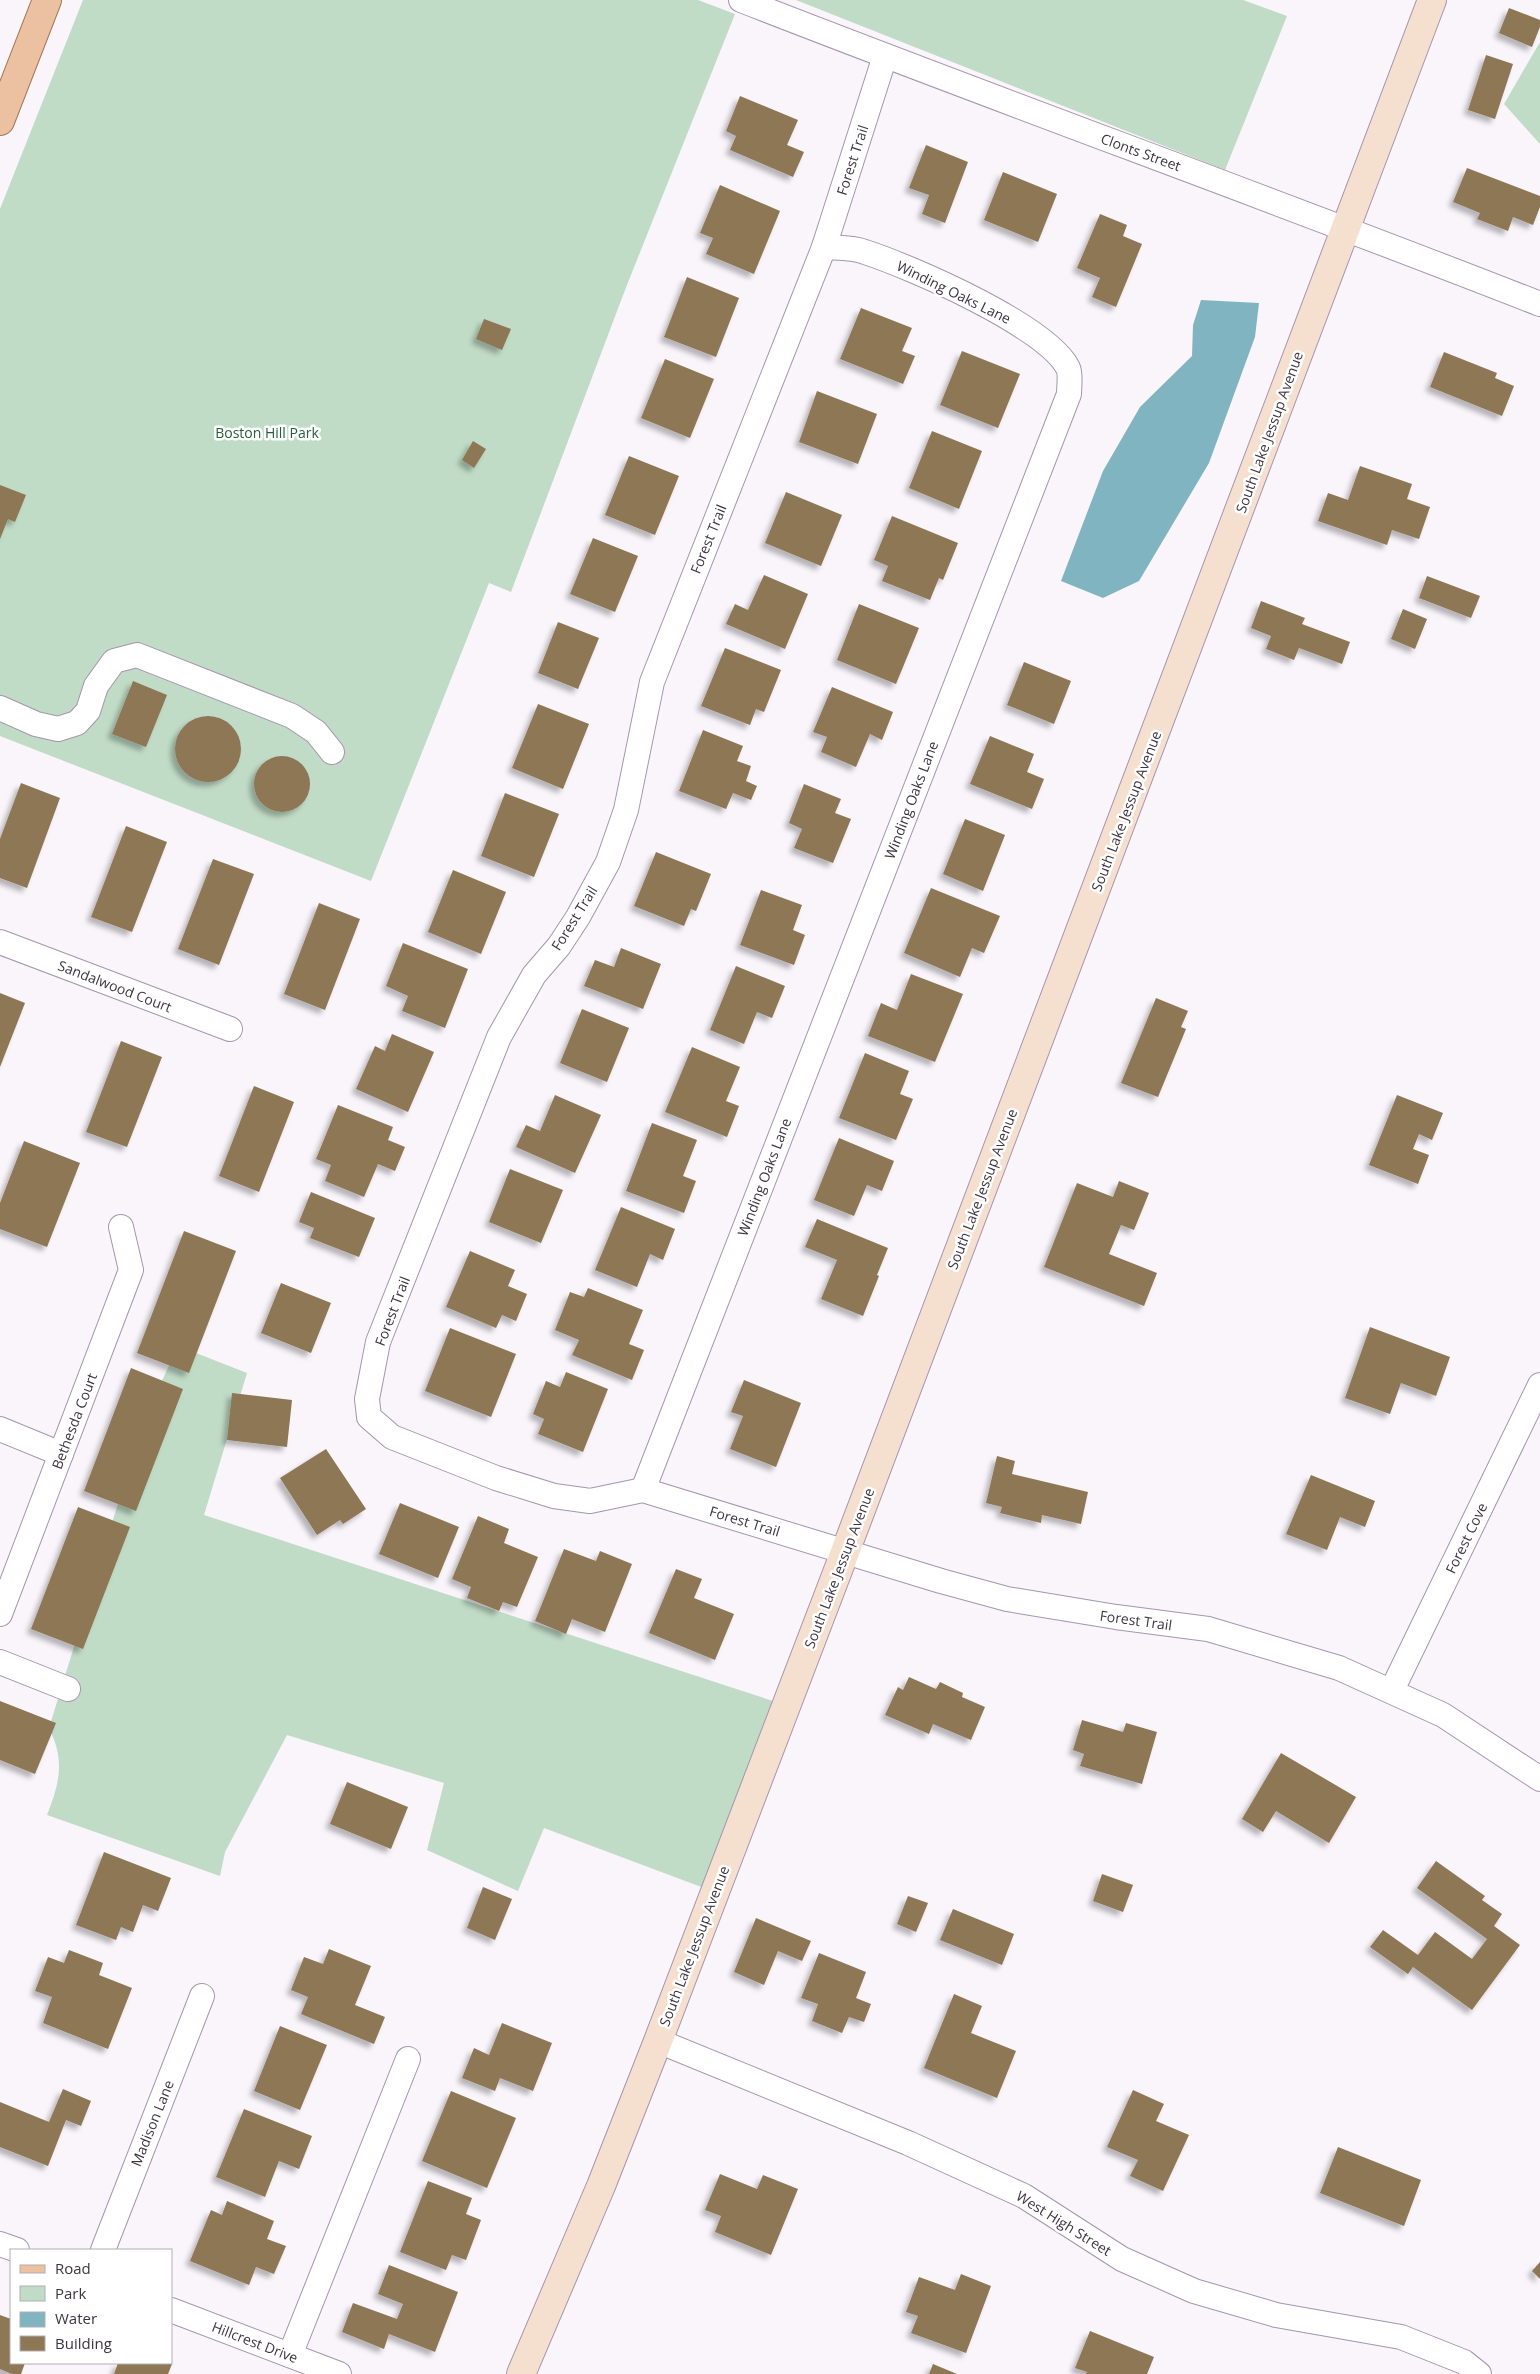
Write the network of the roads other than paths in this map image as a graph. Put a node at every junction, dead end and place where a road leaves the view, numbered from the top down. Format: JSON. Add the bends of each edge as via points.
{"nodes":[{"id":1,"x":47,"y":0,"type":"edge"},
{"id":2,"x":741,"y":0,"type":"edge"},
{"id":3,"x":1432,"y":0,"type":"edge"},
{"id":4,"x":885,"y":56,"type":"junction"},
{"id":5,"x":0,"y":121,"type":"edge"},
{"id":6,"x":1344,"y":227,"type":"junction"},
{"id":7,"x":824,"y":247,"type":"junction"},
{"id":8,"x":1540,"y":304,"type":"edge"},
{"id":9,"x":0,"y":708,"type":"edge"},
{"id":10,"x":332,"y":752,"type":"dead end"},
{"id":11,"x":0,"y":942,"type":"edge"},
{"id":12,"x":230,"y":1029,"type":"dead end"},
{"id":13,"x":121,"y":1227,"type":"dead end"},
{"id":14,"x":1540,"y":1385,"type":"edge"},
{"id":15,"x":0,"y":1429,"type":"edge"},
{"id":16,"x":61,"y":1454,"type":"junction"},
{"id":17,"x":643,"y":1490,"type":"junction"},
{"id":18,"x":845,"y":1552,"type":"junction"},
{"id":19,"x":0,"y":1614,"type":"edge"},
{"id":20,"x":0,"y":1662,"type":"edge"},
{"id":21,"x":68,"y":1689,"type":"dead end"},
{"id":22,"x":1392,"y":1690,"type":"junction"},
{"id":23,"x":1540,"y":1779,"type":"edge"},
{"id":24,"x":202,"y":1996,"type":"dead end"},
{"id":25,"x":658,"y":2041,"type":"junction"},
{"id":26,"x":408,"y":2059,"type":"dead end"},
{"id":27,"x":0,"y":2244,"type":"edge"},
{"id":28,"x":14,"y":2249,"type":"edge"},
{"id":29,"x":102,"y":2249,"type":"edge"},
{"id":30,"x":172,"y":2310,"type":"edge"},
{"id":31,"x":290,"y":2355,"type":"junction"},
{"id":32,"x":339,"y":2374,"type":"edge"},
{"id":33,"x":521,"y":2374,"type":"edge"},
{"id":34,"x":1478,"y":2374,"type":"edge"}],
"edges":[{"from":1,"to":5,"type":"main road"},
{"from":2,"to":4,"type":"street","name":"Clonts Street"},
{"from":3,"to":6,"type":"street","name":"South Lake Jessup Avenue"},
{"from":4,"to":6,"type":"street","name":"Clonts Street"},
{"from":4,"to":7,"type":"street","name":"Forest Trail"},
{"from":6,"to":8,"type":"street","name":"Clonts Street"},
{"from":6,"to":18,"type":"street","name":"South Lake Jessup Avenue"},
{"from":7,"to":17,"type":"street","name":"Winding Oaks Lane","via":[[863,251],[1006,315],[1052,349],[1068,369],[1069,394]]},
{"from":7,"to":17,"type":"street","name":"Forest Trail","via":[[652,682],[626,810],[608,862],[578,917],[534,975],[499,1037],[378,1342],[367,1399],[369,1417],[392,1437],[496,1478],[554,1496],[590,1501]]},
{"from":9,"to":10,"type":"street","via":[[36,724],[58,729],[77,723],[88,711],[96,686],[114,661],[137,655],[292,716],[316,732]]},
{"from":11,"to":12,"type":"street","name":"Sandalwood Court"},
{"from":13,"to":16,"type":"street","name":"Bethesda Court","via":[[132,1270]]},
{"from":14,"to":22,"type":"street","name":"Forest Cove"},
{"from":15,"to":16,"type":"street"},
{"from":16,"to":19,"type":"street","name":"Bethesda Court"},
{"from":17,"to":18,"type":"street","name":"Forest Trail"},
{"from":18,"to":22,"type":"street","name":"Forest Trail","via":[[1008,1599],[1116,1618],[1208,1629],[1339,1668]]},
{"from":18,"to":25,"type":"street","name":"South Lake Jessup Avenue"},
{"from":20,"to":21,"type":"street"},
{"from":22,"to":23,"type":"street","name":"Forest Trail","via":[[1442,1715]]},
{"from":24,"to":29,"type":"street","name":"Madison Lane"},
{"from":25,"to":33,"type":"street","name":"South Lake Jessup Avenue"},
{"from":25,"to":34,"type":"street","name":"West High Street","via":[[908,2143],[1024,2196],[1122,2259],[1194,2291],[1276,2315],[1401,2337],[1464,2362]]},
{"from":26,"to":31,"type":"street"},
{"from":27,"to":28,"type":"street"},
{"from":30,"to":31,"type":"street","name":"Hillcrest Drive"},
{"from":31,"to":32,"type":"street","name":"Hillcrest Drive"}]}
